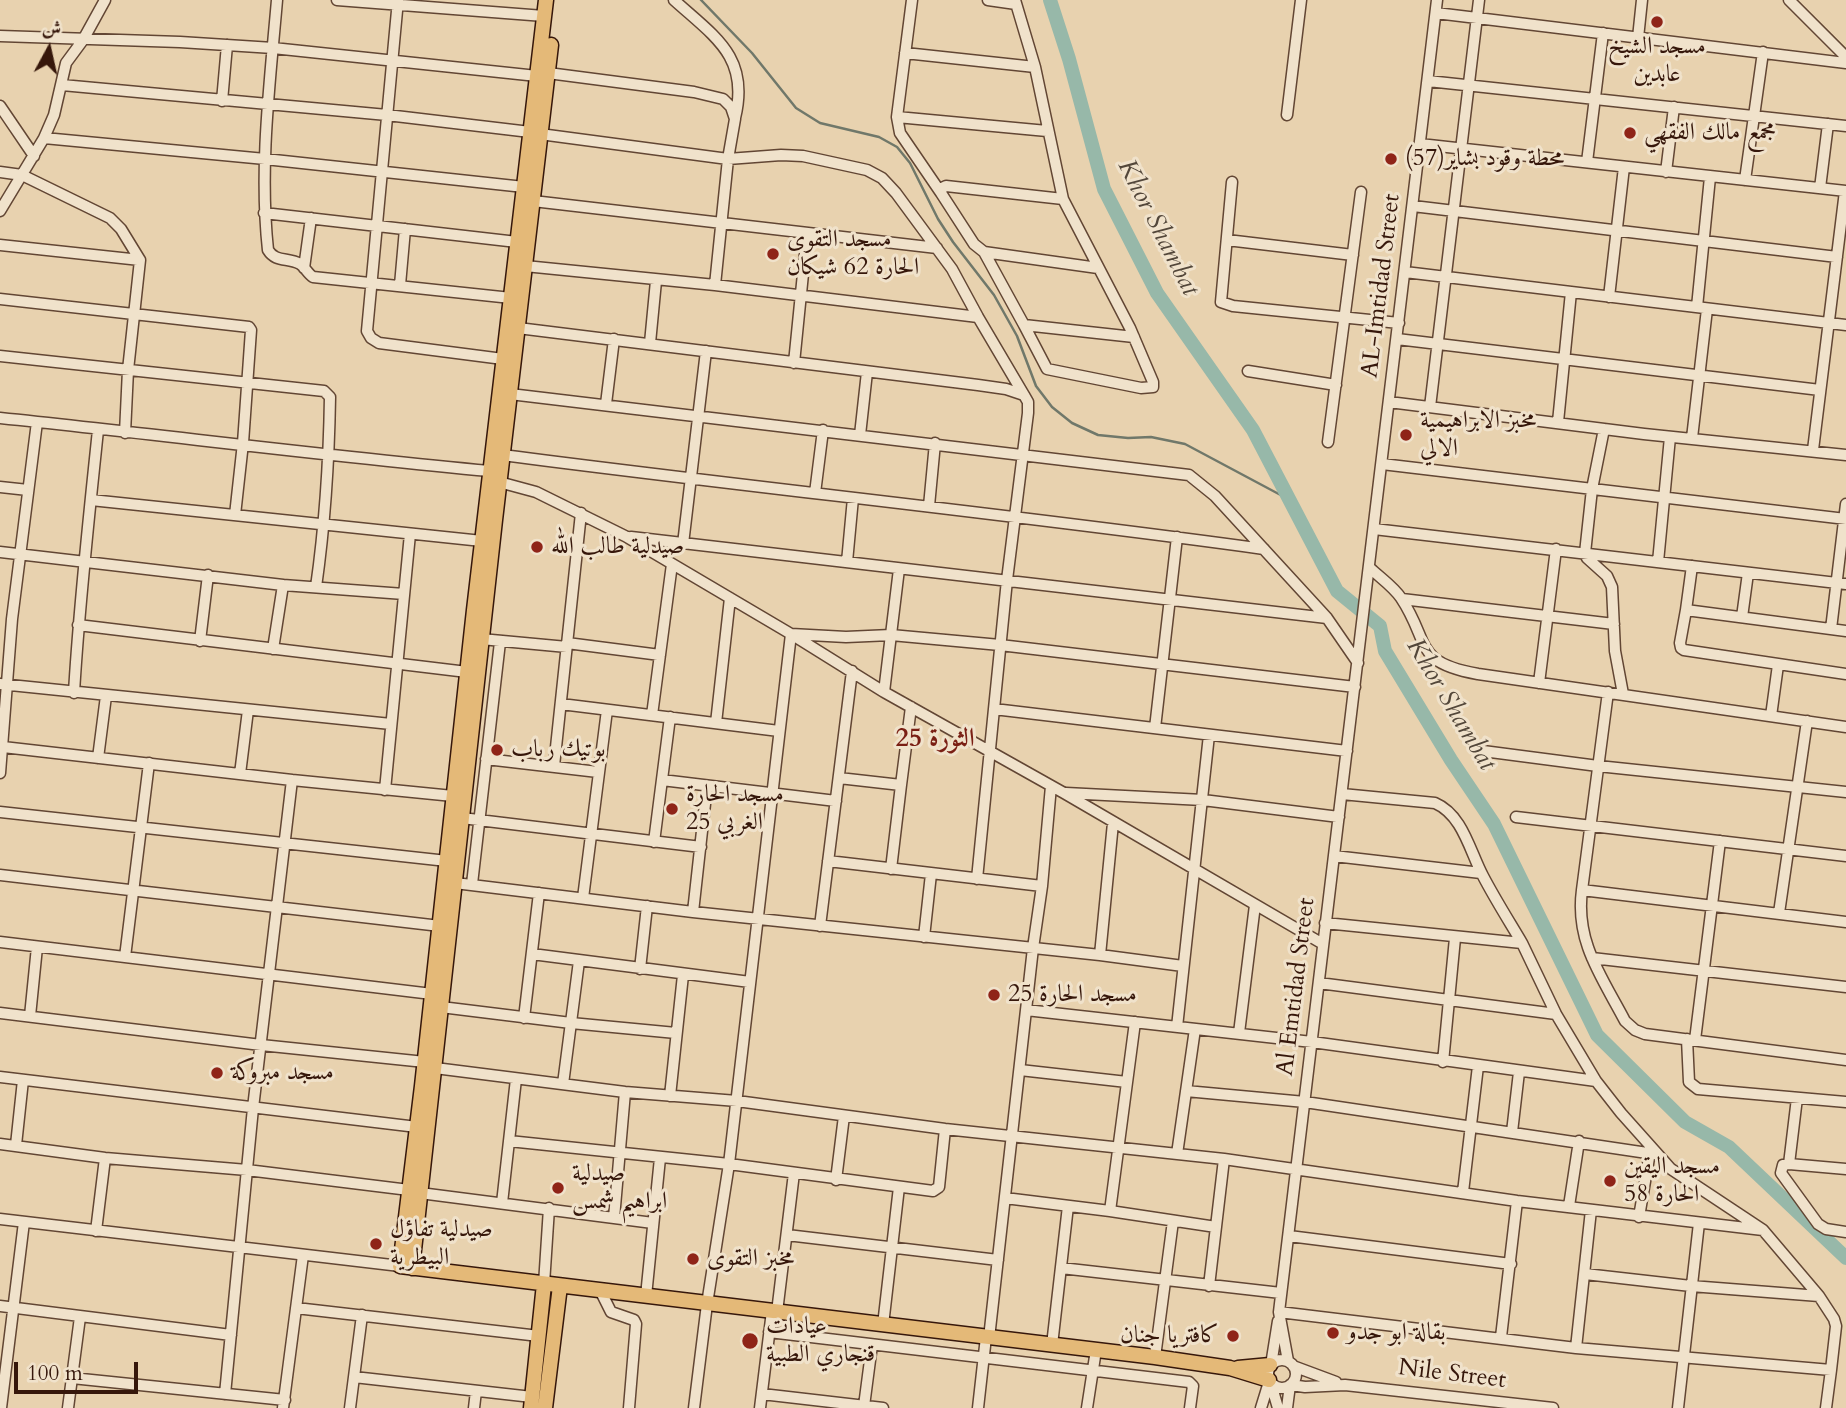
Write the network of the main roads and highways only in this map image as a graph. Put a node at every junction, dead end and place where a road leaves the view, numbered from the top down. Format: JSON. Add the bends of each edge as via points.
{"nodes":[{"id":1,"x":546,"y":0,"type":"edge"},
{"id":2,"x":556,"y":0,"type":"edge"},
{"id":3,"x":542,"y":74,"type":"junction"},
{"id":4,"x":535,"y":133,"type":"junction"},
{"id":5,"x":495,"y":477,"type":"junction"},
{"id":6,"x":430,"y":1065,"type":"junction"},
{"id":7,"x":414,"y":1191,"type":"junction"},
{"id":8,"x":544,"y":1284,"type":"junction"},
{"id":9,"x":560,"y":1286,"type":"junction"},
{"id":10,"x":549,"y":1312,"type":"junction"},
{"id":11,"x":1270,"y":1375,"type":"road end"},
{"id":12,"x":531,"y":1403,"type":"edge"},
{"id":13,"x":545,"y":1408,"type":"edge"}],
"edges":[{"from":1,"to":3,"type":"main road"},
{"from":2,"to":3,"type":"main road"},
{"from":3,"to":4,"type":"main road"},
{"from":4,"to":5,"type":"main road","via":[[503,359]]},
{"from":4,"to":5,"type":"main road","via":[[526,266],[502,455]]},
{"from":5,"to":6,"type":"main road","via":[[455,883]]},
{"from":5,"to":6,"type":"main road","via":[[482,541],[453,796],[432,994]]},
{"from":6,"to":7,"type":"main road"},
{"from":6,"to":7,"type":"main road","via":[[417,1126]]},
{"from":7,"to":8,"type":"main road","via":[[406,1267]]},
{"from":8,"to":9,"type":"main road"},
{"from":8,"to":10,"type":"main road"},
{"from":9,"to":10,"type":"main road"},
{"from":9,"to":11,"type":"main road","via":[[1155,1357]]},
{"from":10,"to":12,"type":"main road","via":[[539,1336]]},
{"from":10,"to":13,"type":"main road"}]}
